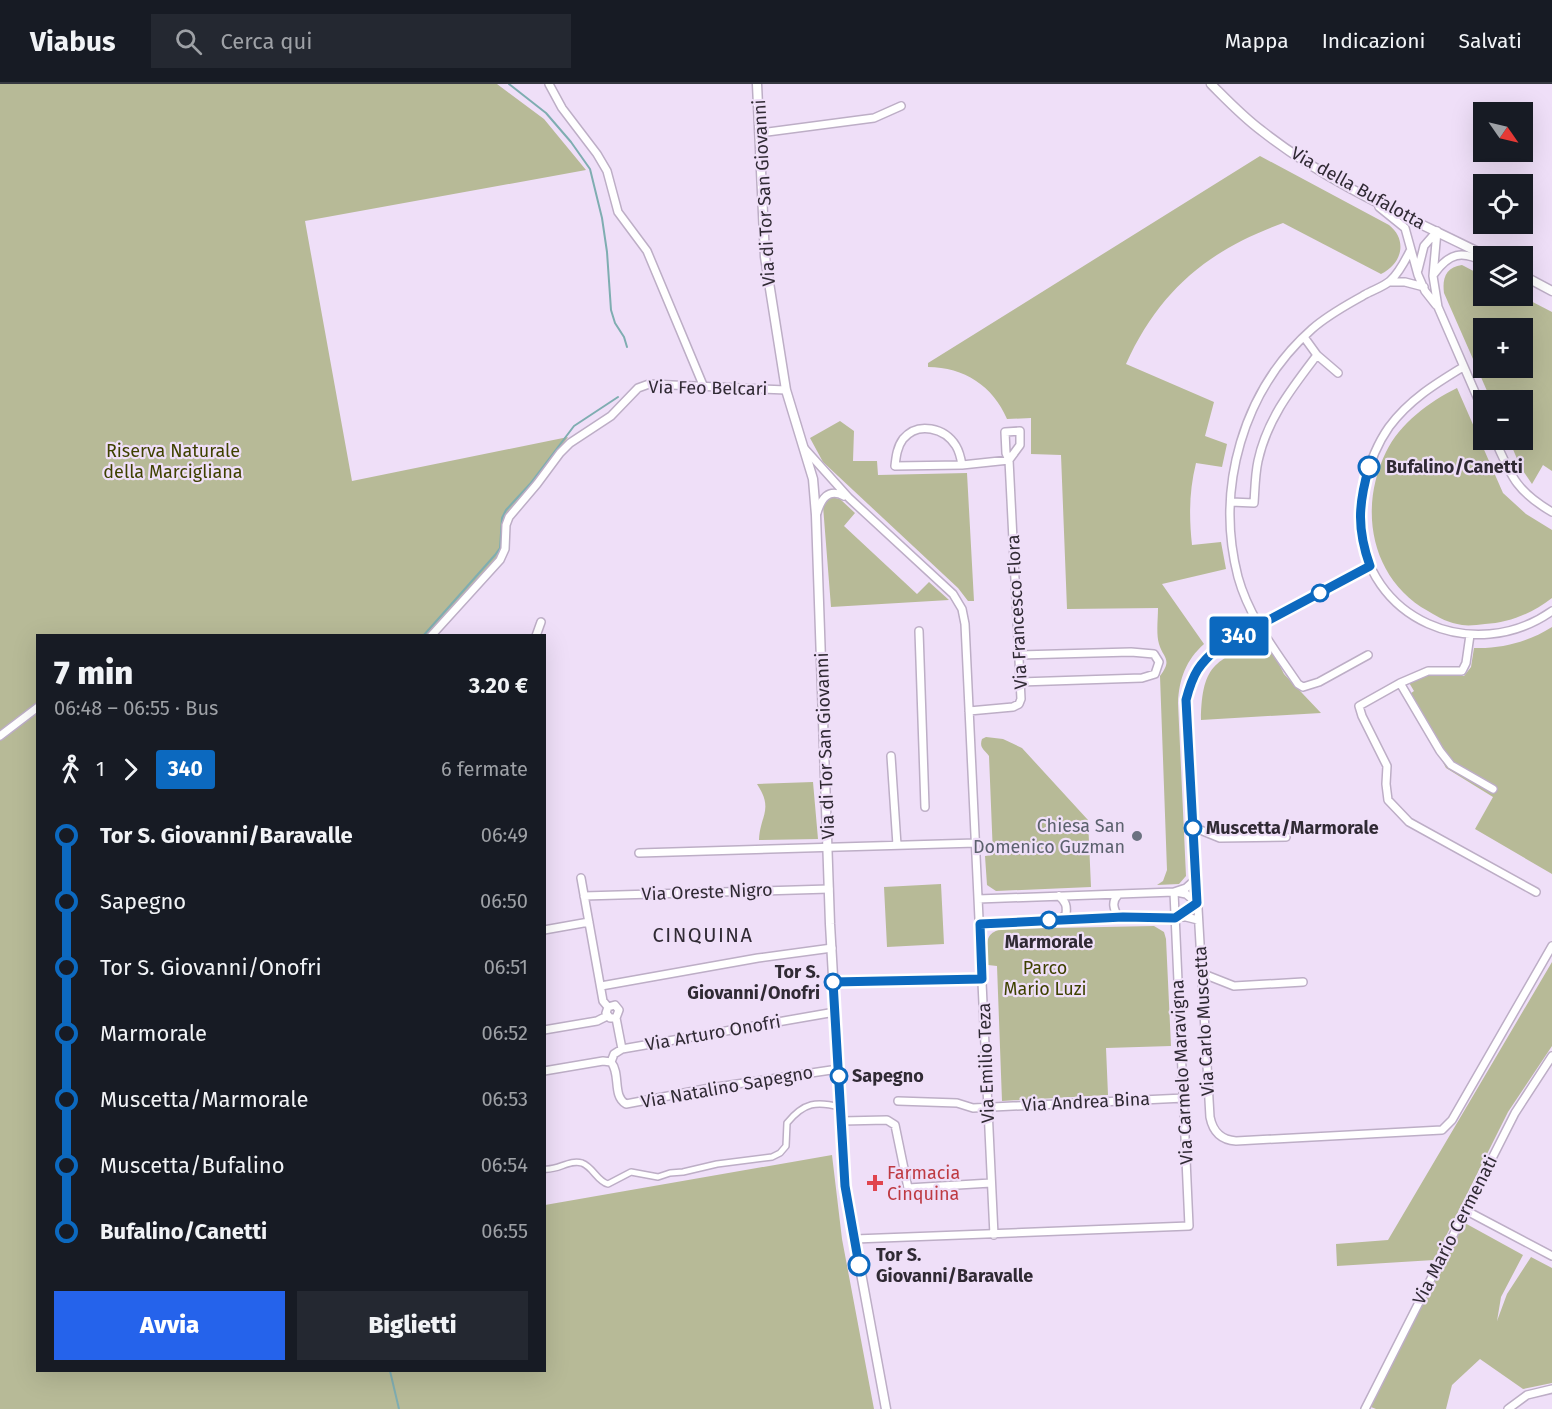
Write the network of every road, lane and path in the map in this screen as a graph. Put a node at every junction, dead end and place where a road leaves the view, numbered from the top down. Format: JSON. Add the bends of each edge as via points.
{"nodes":[{"id":1,"x":549,"y":84,"type":"edge"},
{"id":2,"x":757,"y":84,"type":"edge"},
{"id":3,"x":1211,"y":84,"type":"edge"},
{"id":4,"x":901,"y":106,"type":"dead end"},
{"id":5,"x":760,"y":133,"type":"junction"},
{"id":6,"x":1360,"y":194,"type":"junction"},
{"id":7,"x":1437,"y":231,"type":"junction"},
{"id":8,"x":1473,"y":249,"type":"edge"},
{"id":9,"x":1410,"y":251,"type":"junction"},
{"id":10,"x":1473,"y":257,"type":"edge"},
{"id":11,"x":1418,"y":274,"type":"junction"},
{"id":12,"x":1433,"y":276,"type":"junction"},
{"id":13,"x":1533,"y":281,"type":"edge"},
{"id":14,"x":1389,"y":282,"type":"junction"},
{"id":15,"x":1424,"y":287,"type":"junction"},
{"id":16,"x":1552,"y":291,"type":"edge"},
{"id":17,"x":1438,"y":307,"type":"junction"},
{"id":18,"x":1304,"y":337,"type":"junction"},
{"id":19,"x":1317,"y":355,"type":"junction"},
{"id":20,"x":1463,"y":367,"type":"junction"},
{"id":21,"x":1338,"y":373,"type":"dead end"},
{"id":22,"x":703,"y":386,"type":"junction"},
{"id":23,"x":786,"y":390,"type":"junction"},
{"id":24,"x":1474,"y":390,"type":"edge"},
{"id":25,"x":803,"y":447,"type":"junction"},
{"id":26,"x":1500,"y":450,"type":"edge"},
{"id":27,"x":962,"y":465,"type":"junction"},
{"id":28,"x":849,"y":498,"type":"junction"},
{"id":29,"x":1230,"y":502,"type":"junction"},
{"id":30,"x":1552,"y":512,"type":"edge"},
{"id":31,"x":816,"y":515,"type":"junction"},
{"id":32,"x":1370,"y":566,"type":"junction"},
{"id":33,"x":1552,"y":611,"type":"edge"},
{"id":34,"x":541,"y":622,"type":"dead end"},
{"id":35,"x":1259,"y":626,"type":"junction"},
{"id":36,"x":919,"y":631,"type":"dead end"},
{"id":37,"x":433,"y":634,"type":"edge"},
{"id":38,"x":537,"y":634,"type":"edge"},
{"id":39,"x":1470,"y":635,"type":"junction"},
{"id":40,"x":1019,"y":655,"type":"junction"},
{"id":41,"x":1368,"y":655,"type":"dead end"},
{"id":42,"x":1020,"y":682,"type":"junction"},
{"id":43,"x":1400,"y":683,"type":"junction"},
{"id":44,"x":36,"y":709,"type":"edge"},
{"id":45,"x":969,"y":711,"type":"junction"},
{"id":46,"x":0,"y":736,"type":"edge"},
{"id":47,"x":891,"y":756,"type":"dead end"},
{"id":48,"x":1493,"y":789,"type":"dead end"},
{"id":49,"x":925,"y":807,"type":"dead end"},
{"id":50,"x":1193,"y":827,"type":"junction"},
{"id":51,"x":1286,"y":837,"type":"dead end"},
{"id":52,"x":976,"y":843,"type":"junction"},
{"id":53,"x":897,"y":845,"type":"junction"},
{"id":54,"x":828,"y":847,"type":"junction"},
{"id":55,"x":639,"y":853,"type":"dead end"},
{"id":56,"x":581,"y":878,"type":"dead end"},
{"id":57,"x":1196,"y":879,"type":"junction"},
{"id":58,"x":829,"y":889,"type":"junction"},
{"id":59,"x":1174,"y":891,"type":"junction"},
{"id":60,"x":1536,"y":892,"type":"dead end"},
{"id":61,"x":1118,"y":895,"type":"junction"},
{"id":62,"x":584,"y":896,"type":"junction"},
{"id":63,"x":1059,"y":896,"type":"junction"},
{"id":64,"x":978,"y":899,"type":"junction"},
{"id":65,"x":1197,"y":903,"type":"junction"},
{"id":66,"x":1118,"y":917,"type":"junction"},
{"id":67,"x":1175,"y":918,"type":"junction"},
{"id":68,"x":1059,"y":920,"type":"junction"},
{"id":69,"x":1198,"y":920,"type":"junction"},
{"id":70,"x":588,"y":922,"type":"junction"},
{"id":71,"x":980,"y":924,"type":"junction"},
{"id":72,"x":546,"y":930,"type":"edge"},
{"id":73,"x":1552,"y":946,"type":"edge"},
{"id":74,"x":832,"y":948,"type":"junction"},
{"id":75,"x":1201,"y":973,"type":"junction"},
{"id":76,"x":982,"y":979,"type":"junction"},
{"id":77,"x":833,"y":982,"type":"junction"},
{"id":78,"x":1303,"y":982,"type":"dead end"},
{"id":79,"x":601,"y":986,"type":"junction"},
{"id":80,"x":608,"y":1007,"type":"junction"},
{"id":81,"x":835,"y":1012,"type":"junction"},
{"id":82,"x":607,"y":1016,"type":"junction"},
{"id":83,"x":616,"y":1018,"type":"junction"},
{"id":84,"x":546,"y":1030,"type":"edge"},
{"id":85,"x":622,"y":1049,"type":"junction"},
{"id":86,"x":1552,"y":1056,"type":"edge"},
{"id":87,"x":611,"y":1062,"type":"junction"},
{"id":88,"x":838,"y":1069,"type":"junction"},
{"id":89,"x":546,"y":1071,"type":"edge"},
{"id":90,"x":1184,"y":1098,"type":"junction"},
{"id":91,"x":898,"y":1101,"type":"dead end"},
{"id":92,"x":841,"y":1107,"type":"junction"},
{"id":93,"x":988,"y":1107,"type":"junction"},
{"id":94,"x":842,"y":1121,"type":"junction"},
{"id":95,"x":546,"y":1169,"type":"edge"},
{"id":96,"x":991,"y":1183,"type":"junction"},
{"id":97,"x":1465,"y":1210,"type":"junction"},
{"id":98,"x":994,"y":1235,"type":"junction"},
{"id":99,"x":855,"y":1239,"type":"junction"},
{"id":100,"x":1552,"y":1256,"type":"edge"},
{"id":101,"x":1552,"y":1389,"type":"edge"},
{"id":102,"x":886,"y":1409,"type":"edge"},
{"id":103,"x":1365,"y":1409,"type":"edge"},
{"id":104,"x":1508,"y":1409,"type":"edge"}],
"edges":[{"from":1,"to":22,"type":"street","via":[[607,171],[618,212],[648,251]]},
{"from":2,"to":5,"type":"street","name":"Via di Tor San Giovanni"},
{"from":3,"to":6,"type":"street","name":"Via della Bufalotta","via":[[1262,131]]},
{"from":4,"to":5,"type":"street","via":[[874,118]]},
{"from":5,"to":23,"type":"street","name":"Via di Tor San Giovanni","via":[[765,257]]},
{"from":6,"to":7,"type":"street","name":"Via della Bufalotta"},
{"from":6,"to":9,"type":"street","via":[[1403,225]]},
{"from":7,"to":8,"type":"street","name":"Via della Bufalotta"},
{"from":7,"to":11,"type":"street","via":[[1419,257]]},
{"from":7,"to":12,"type":"street"},
{"from":9,"to":11,"type":"street"},
{"from":9,"to":14,"type":"street"},
{"from":10,"to":12,"type":"street","via":[[1457,255],[1443,263]]},
{"from":11,"to":15,"type":"street"},
{"from":12,"to":17,"type":"street"},
{"from":13,"to":16,"type":"street"},
{"from":14,"to":15,"type":"street"},
{"from":14,"to":18,"type":"street","via":[[1336,310]]},
{"from":15,"to":17,"type":"street"},
{"from":17,"to":20,"type":"street"},
{"from":18,"to":19,"type":"street"},
{"from":18,"to":29,"type":"street","via":[[1271,377],[1245,425]]},
{"from":19,"to":21,"type":"street"},
{"from":19,"to":29,"type":"street","via":[[1283,399],[1266,435],[1258,461],[1254,503]]},
{"from":20,"to":24,"type":"street"},
{"from":20,"to":32,"type":"street","via":[[1410,403],[1389,427],[1375,452],[1360,514]]},
{"from":22,"to":23,"type":"street","name":"Via Feo Belcari"},
{"from":22,"to":37,"type":"street","name":"Via Feo Belcari","via":[[641,386],[611,416],[565,448],[509,517],[500,560]]},
{"from":23,"to":25,"type":"street","name":"Via di Tor San Giovanni"},
{"from":25,"to":28,"type":"street"},
{"from":25,"to":31,"type":"street","name":"Via di Tor San Giovanni","via":[[813,479]]},
{"from":26,"to":30,"type":"street","via":[[1517,485]]},
{"from":27,"to":27,"type":"street","via":[[956,446],[938,429],[925,428],[904,437],[895,466]]},
{"from":27,"to":40,"type":"street","name":"Via Francesco Flora","via":[[1009,460]]},
{"from":28,"to":31,"type":"street","via":[[836,492],[827,494]]},
{"from":28,"to":45,"type":"street","via":[[953,594],[962,609]]},
{"from":29,"to":35,"type":"street","via":[[1238,578]]},
{"from":31,"to":54,"type":"street","name":"Via di Tor San Giovanni"},
{"from":32,"to":35,"type":"street","name":"Via Carlo Muscetta"},
{"from":32,"to":39,"type":"street","via":[[1386,591],[1410,613],[1437,628]]},
{"from":33,"to":39,"type":"street","via":[[1511,631]]},
{"from":34,"to":38,"type":"street"},
{"from":35,"to":41,"type":"street","via":[[1298,684],[1304,687]]},
{"from":35,"to":50,"type":"street","name":"Via Carlo Muscetta","via":[[1211,653],[1190,684],[1186,700]]},
{"from":36,"to":49,"type":"street"},
{"from":39,"to":43,"type":"street","via":[[1462,671],[1428,671]]},
{"from":40,"to":42,"type":"street","name":"Via Francesco Flora"},
{"from":40,"to":42,"type":"street","via":[[1131,652],[1154,654],[1159,662],[1155,674],[1142,678]]},
{"from":42,"to":45,"type":"street","name":"Via Francesco Flora","via":[[1019,704]]},
{"from":43,"to":48,"type":"street","via":[[1451,765]]},
{"from":43,"to":60,"type":"street","via":[[1359,706],[1387,766],[1388,800],[1409,822]]},
{"from":44,"to":46,"type":"street"},
{"from":45,"to":52,"type":"street","name":"Via Emilio Teza"},
{"from":47,"to":53,"type":"street"},
{"from":50,"to":51,"type":"street","via":[[1220,838]]},
{"from":50,"to":57,"type":"street","name":"Via Carlo Muscetta"},
{"from":52,"to":53,"type":"street"},
{"from":52,"to":64,"type":"street","name":"Via Emilio Teza"},
{"from":53,"to":54,"type":"street"},
{"from":54,"to":55,"type":"street"},
{"from":54,"to":58,"type":"street","name":"Via di Tor San Giovanni"},
{"from":56,"to":62,"type":"street","name":"Via Arturo Onofri"},
{"from":57,"to":59,"type":"street","via":[[1186,888]]},
{"from":57,"to":65,"type":"street","name":"Via Carlo Muscetta"},
{"from":58,"to":62,"type":"street","name":"Via Oreste Nigro"},
{"from":58,"to":74,"type":"street","name":"Via di Tor San Giovanni"},
{"from":59,"to":61,"type":"street"},
{"from":59,"to":65,"type":"street"},
{"from":59,"to":67,"type":"street","name":"Via Carmelo Maravigna"},
{"from":61,"to":63,"type":"street"},
{"from":61,"to":66,"type":"street","via":[[1113,904]]},
{"from":62,"to":70,"type":"street","name":"Via Arturo Onofri"},
{"from":63,"to":64,"type":"street"},
{"from":63,"to":68,"type":"street","via":[[1067,906],[1066,915]]},
{"from":64,"to":71,"type":"street","name":"Via Emilio Teza"},
{"from":65,"to":67,"type":"street"},
{"from":65,"to":69,"type":"street","name":"Via Carlo Muscetta"},
{"from":66,"to":67,"type":"street"},
{"from":66,"to":68,"type":"street"},
{"from":67,"to":69,"type":"street"},
{"from":67,"to":90,"type":"street","name":"Via Carmelo Maravigna"},
{"from":68,"to":71,"type":"street"},
{"from":69,"to":75,"type":"street","name":"Via Carlo Muscetta"},
{"from":70,"to":72,"type":"street"},
{"from":70,"to":79,"type":"street","name":"Via Arturo Onofri"},
{"from":71,"to":76,"type":"street","name":"Via Emilio Teza"},
{"from":73,"to":75,"type":"street","name":"Via Carlo Muscetta","via":[[1452,1120],[1434,1132],[1226,1140],[1212,1128],[1210,1118]]},
{"from":74,"to":77,"type":"street","name":"Via di Tor San Giovanni"},
{"from":74,"to":79,"type":"street"},
{"from":75,"to":78,"type":"street","via":[[1234,986]]},
{"from":76,"to":77,"type":"street"},
{"from":76,"to":93,"type":"street","name":"Via Emilio Teza"},
{"from":77,"to":81,"type":"street","name":"Via di Tor San Giovanni"},
{"from":79,"to":80,"type":"street","name":"Via Arturo Onofri"},
{"from":80,"to":82,"type":"street","name":"Via Arturo Onofri"},
{"from":80,"to":83,"type":"street","name":"Via Arturo Onofri","via":[[618,1008]]},
{"from":81,"to":85,"type":"street","name":"Via Arturo Onofri"},
{"from":81,"to":88,"type":"street","name":"Via di Tor San Giovanni"},
{"from":82,"to":83,"type":"street"},
{"from":82,"to":84,"type":"street"},
{"from":83,"to":85,"type":"street","name":"Via Arturo Onofri"},
{"from":85,"to":87,"type":"street"},
{"from":86,"to":97,"type":"street","name":"Via Mario Cermenati","via":[[1515,1113]]},
{"from":87,"to":88,"type":"street","name":"Via Natalino Sapegno","via":[[620,1099],[626,1104]]},
{"from":87,"to":89,"type":"street"},
{"from":88,"to":92,"type":"street","name":"Via di Tor San Giovanni"},
{"from":90,"to":93,"type":"street","name":"Via Andrea Bina"},
{"from":90,"to":98,"type":"street","name":"Via Carmelo Maravigna","via":[[1190,1226]]},
{"from":91,"to":93,"type":"street","name":"Via Andrea Bina"},
{"from":92,"to":94,"type":"street","name":"Via di Tor San Giovanni"},
{"from":92,"to":95,"type":"street","via":[[817,1103],[802,1110],[787,1123],[784,1148],[772,1156],[658,1178],[630,1172],[608,1184],[580,1162]]},
{"from":93,"to":96,"type":"street","name":"Via Emilio Teza"},
{"from":94,"to":96,"type":"street","via":[[887,1120],[895,1125],[908,1188]]},
{"from":94,"to":99,"type":"street","name":"Via di Tor San Giovanni","via":[[845,1186]]},
{"from":96,"to":98,"type":"street","name":"Via Emilio Teza"},
{"from":97,"to":100,"type":"street"},
{"from":97,"to":103,"type":"street","name":"Via Mario Cermenati"},
{"from":98,"to":99,"type":"street"},
{"from":99,"to":102,"type":"street","name":"Via di Tor San Giovanni"},
{"from":101,"to":104,"type":"street","via":[[1527,1395]]}]}
